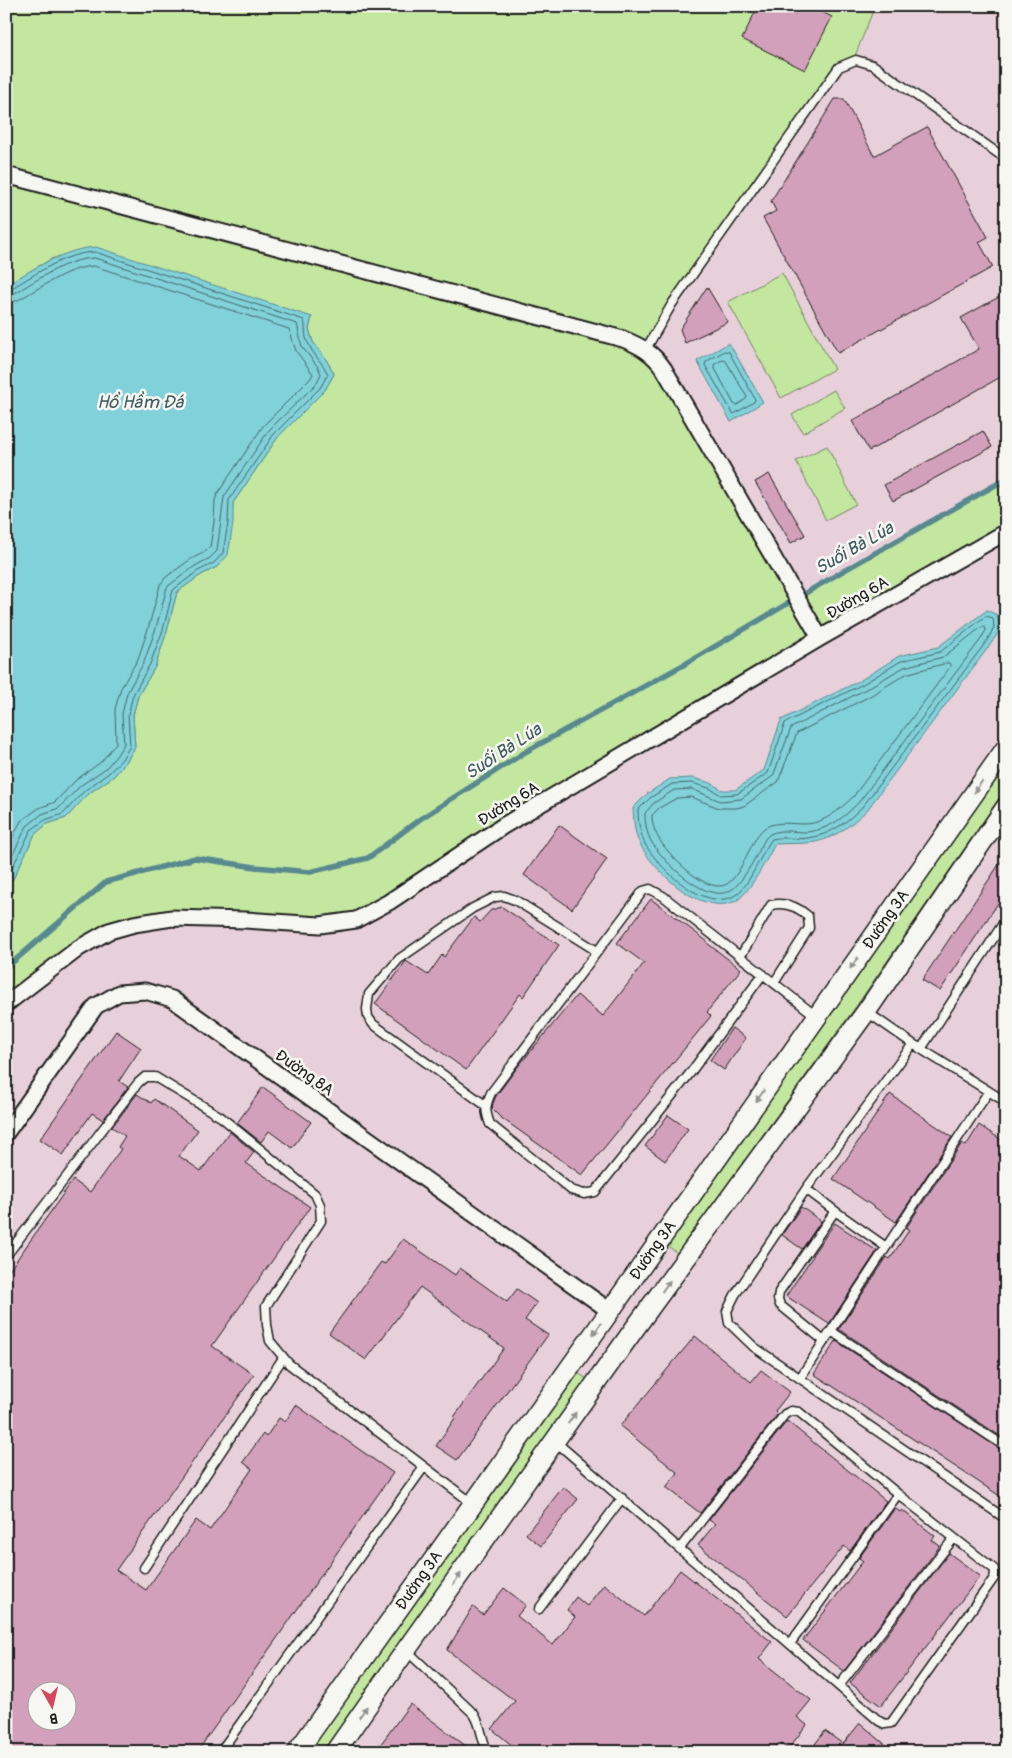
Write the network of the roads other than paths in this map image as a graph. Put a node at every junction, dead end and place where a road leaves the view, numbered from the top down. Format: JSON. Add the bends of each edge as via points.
{"nodes":[{"id":1,"x":1006,"y":159,"type":"edge"},
{"id":2,"x":6,"y":176,"type":"edge"},
{"id":3,"x":646,"y":349,"type":"junction"},
{"id":4,"x":1006,"y":532,"type":"edge"},
{"id":5,"x":820,"y":638,"type":"junction"},
{"id":6,"x":1006,"y":748,"type":"edge"},
{"id":7,"x":1006,"y":807,"type":"edge"},
{"id":8,"x":1006,"y":919,"type":"edge"},
{"id":9,"x":597,"y":951,"type":"junction"},
{"id":10,"x":740,"y":957,"type":"junction"},
{"id":11,"x":763,"y":974,"type":"junction"},
{"id":12,"x":774,"y":983,"type":"junction"},
{"id":13,"x":6,"y":1004,"type":"edge"},
{"id":14,"x":866,"y":1012,"type":"junction"},
{"id":15,"x":816,"y":1016,"type":"junction"},
{"id":16,"x":913,"y":1044,"type":"junction"},
{"id":17,"x":921,"y":1049,"type":"junction"},
{"id":18,"x":989,"y":1091,"type":"junction"},
{"id":19,"x":1006,"y":1102,"type":"edge"},
{"id":20,"x":485,"y":1105,"type":"junction"},
{"id":21,"x":6,"y":1133,"type":"edge"},
{"id":22,"x":806,"y":1189,"type":"junction"},
{"id":23,"x":834,"y":1211,"type":"junction"},
{"id":24,"x":886,"y":1247,"type":"junction"},
{"id":25,"x":6,"y":1256,"type":"edge"},
{"id":26,"x":610,"y":1310,"type":"junction"},
{"id":27,"x":635,"y":1328,"type":"junction"},
{"id":28,"x":831,"y":1331,"type":"junction"},
{"id":29,"x":824,"y":1341,"type":"junction"},
{"id":30,"x":283,"y":1358,"type":"junction"},
{"id":31,"x":800,"y":1378,"type":"junction"},
{"id":32,"x":556,"y":1442,"type":"junction"},
{"id":33,"x":1006,"y":1447,"type":"edge"},
{"id":34,"x":424,"y":1467,"type":"junction"},
{"id":35,"x":898,"y":1494,"type":"junction"},
{"id":36,"x":622,"y":1498,"type":"junction"},
{"id":37,"x":472,"y":1503,"type":"junction"},
{"id":38,"x":1006,"y":1519,"type":"edge"},
{"id":39,"x":954,"y":1538,"type":"junction"},
{"id":40,"x":680,"y":1548,"type":"junction"},
{"id":41,"x":144,"y":1568,"type":"dead end"},
{"id":42,"x":539,"y":1610,"type":"dead end"},
{"id":43,"x":790,"y":1644,"type":"junction"},
{"id":44,"x":406,"y":1650,"type":"junction"},
{"id":45,"x":839,"y":1686,"type":"junction"},
{"id":46,"x":220,"y":1752,"type":"edge"},
{"id":47,"x":297,"y":1752,"type":"edge"},
{"id":48,"x":336,"y":1752,"type":"edge"},
{"id":49,"x":488,"y":1752,"type":"edge"}],
"edges":[{"from":1,"to":3,"type":"lane","via":[[873,65],[856,60],[839,68],[672,304]]},
{"from":2,"to":3,"type":"street","via":[[623,339]]},
{"from":3,"to":5,"type":"street","via":[[664,369]]},
{"from":4,"to":5,"type":"street","name":"Đường 6A"},
{"from":5,"to":13,"type":"street","name":"Đường 6A","via":[[503,826],[389,902],[356,920],[320,925],[172,918],[134,924],[109,931],[79,948]]},
{"from":6,"to":15,"type":"street","name":"Đường 3A","one_way":true},
{"from":7,"to":14,"type":"street","name":"Đường 3A"},
{"from":8,"to":17,"type":"lane"},
{"from":9,"to":10,"type":"lane","via":[[643,891],[650,890],[663,896]]},
{"from":9,"to":20,"type":"lane"},
{"from":9,"to":20,"type":"lane","via":[[515,900],[495,897],[473,908],[399,959],[369,994],[366,1009],[373,1024]]},
{"from":10,"to":11,"type":"lane"},
{"from":10,"to":12,"type":"lane","via":[[771,905],[781,903],[800,908],[808,916],[809,928]]},
{"from":11,"to":12,"type":"lane"},
{"from":11,"to":20,"type":"lane","via":[[691,1072],[595,1192],[584,1194],[571,1190],[490,1124]]},
{"from":12,"to":15,"type":"lane"},
{"from":14,"to":16,"type":"lane"},
{"from":27,"to":14,"type":"street","name":"Đường 3A","one_way":true},
{"from":15,"to":26,"type":"street","name":"Đường 3A","one_way":true},
{"from":16,"to":17,"type":"lane"},
{"from":16,"to":22,"type":"lane"},
{"from":17,"to":18,"type":"lane"},
{"from":18,"to":19,"type":"lane"},
{"from":18,"to":24,"type":"lane"},
{"from":21,"to":26,"type":"street","name":"Đường 8A","via":[[96,1006],[118,993],[145,991],[172,999]]},
{"from":22,"to":23,"type":"lane"},
{"from":22,"to":31,"type":"lane","via":[[727,1311],[729,1323],[754,1347]]},
{"from":23,"to":24,"type":"lane"},
{"from":23,"to":29,"type":"lane","via":[[779,1292],[778,1299],[780,1305]]},
{"from":24,"to":28,"type":"lane"},
{"from":25,"to":30,"type":"lane","via":[[138,1083],[145,1077],[155,1077],[220,1118],[315,1194],[321,1221],[266,1306],[270,1341]]},
{"from":26,"to":27,"type":"street"},
{"from":26,"to":37,"type":"street","name":"Đường 3A","one_way":true},
{"from":32,"to":27,"type":"street","name":"Đường 3A","one_way":true},
{"from":28,"to":29,"type":"lane"},
{"from":28,"to":33,"type":"lane"},
{"from":29,"to":31,"type":"lane"},
{"from":30,"to":34,"type":"lane"},
{"from":30,"to":41,"type":"lane"},
{"from":31,"to":38,"type":"lane"},
{"from":32,"to":36,"type":"lane"},
{"from":44,"to":32,"type":"street","name":"Đường 3A","one_way":true},
{"from":34,"to":37,"type":"lane"},
{"from":34,"to":46,"type":"lane"},
{"from":35,"to":39,"type":"lane"},
{"from":35,"to":40,"type":"lane","via":[[798,1412],[791,1410]]},
{"from":35,"to":43,"type":"lane"},
{"from":36,"to":40,"type":"lane"},
{"from":36,"to":42,"type":"lane"},
{"from":37,"to":47,"type":"street","name":"Đường 3A"},
{"from":39,"to":45,"type":"lane"},
{"from":39,"to":45,"type":"lane","via":[[994,1569],[994,1578],[891,1723],[879,1721]]},
{"from":40,"to":43,"type":"lane"},
{"from":43,"to":45,"type":"lane"},
{"from":48,"to":44,"type":"street","name":"Đường 3A","one_way":true},
{"from":44,"to":49,"type":"lane","via":[[474,1714]]}]}
